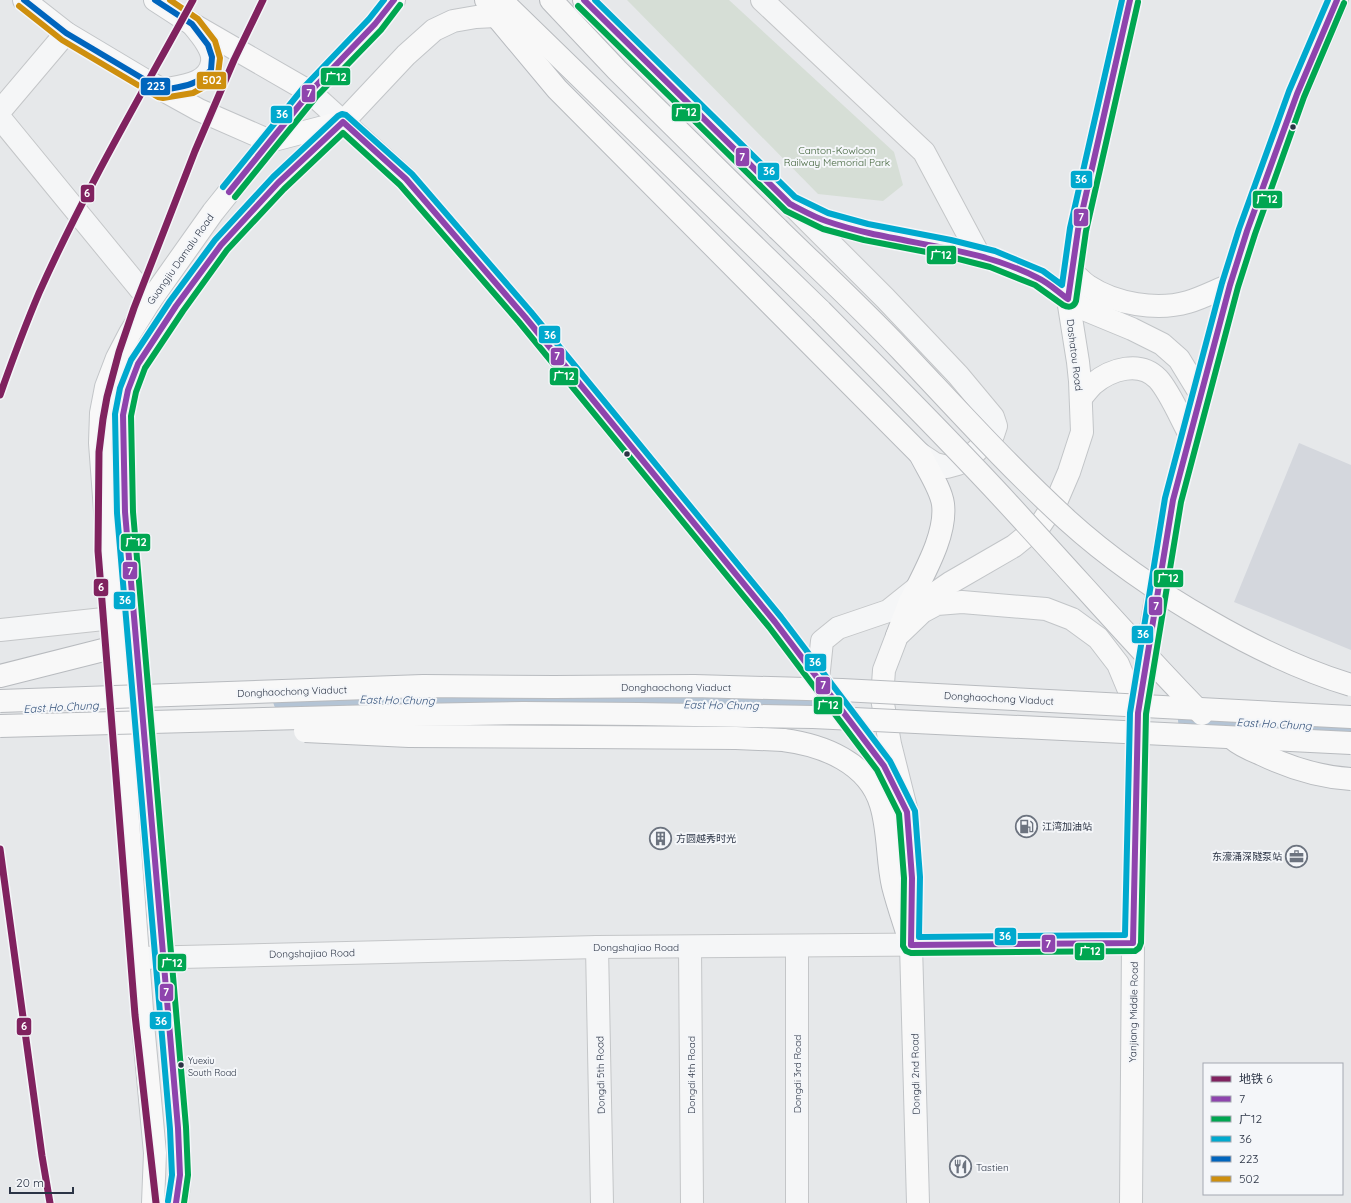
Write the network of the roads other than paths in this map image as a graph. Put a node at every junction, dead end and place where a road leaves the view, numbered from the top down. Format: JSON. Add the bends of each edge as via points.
{"nodes":[{"id":1,"x":24,"y":0,"type":"edge"},
{"id":2,"x":155,"y":0,"type":"edge"},
{"id":3,"x":394,"y":0,"type":"edge"},
{"id":4,"x":551,"y":0,"type":"edge"},
{"id":5,"x":584,"y":0,"type":"edge"},
{"id":6,"x":762,"y":0,"type":"edge"},
{"id":7,"x":1130,"y":0,"type":"edge"},
{"id":8,"x":1337,"y":0,"type":"edge"},
{"id":9,"x":494,"y":5,"type":"edge"},
{"id":10,"x":192,"y":24,"type":"junction"},
{"id":11,"x":66,"y":33,"type":"junction"},
{"id":12,"x":162,"y":90,"type":"junction"},
{"id":13,"x":310,"y":92,"type":"junction"},
{"id":14,"x":0,"y":111,"type":"edge"},
{"id":15,"x":0,"y":118,"type":"edge"},
{"id":16,"x":342,"y":122,"type":"junction"},
{"id":17,"x":270,"y":141,"type":"junction"},
{"id":18,"x":790,"y":204,"type":"junction"},
{"id":19,"x":979,"y":254,"type":"junction"},
{"id":20,"x":1072,"y":272,"type":"junction"},
{"id":21,"x":1230,"y":285,"type":"junction"},
{"id":22,"x":1068,"y":299,"type":"junction"},
{"id":23,"x":150,"y":301,"type":"junction"},
{"id":24,"x":1201,"y":396,"type":"junction"},
{"id":25,"x":1081,"y":398,"type":"junction"},
{"id":26,"x":1190,"y":435,"type":"junction"},
{"id":27,"x":920,"y":454,"type":"junction"},
{"id":28,"x":918,"y":587,"type":"junction"},
{"id":29,"x":112,"y":618,"type":"junction"},
{"id":30,"x":0,"y":630,"type":"edge"},
{"id":31,"x":897,"y":636,"type":"junction"},
{"id":32,"x":115,"y":647,"type":"junction"},
{"id":33,"x":0,"y":676,"type":"edge"},
{"id":34,"x":818,"y":680,"type":"junction"},
{"id":35,"x":1351,"y":685,"type":"edge"},
{"id":36,"x":0,"y":702,"type":"edge"},
{"id":37,"x":1138,"y":713,"type":"junction"},
{"id":38,"x":1351,"y":717,"type":"edge"},
{"id":39,"x":140,"y":723,"type":"junction"},
{"id":40,"x":0,"y":726,"type":"edge"},
{"id":41,"x":1351,"y":743,"type":"edge"},
{"id":42,"x":1351,"y":779,"type":"edge"},
{"id":43,"x":907,"y":812,"type":"junction"},
{"id":44,"x":1133,"y":943,"type":"junction"},
{"id":45,"x":911,"y":945,"type":"junction"},
{"id":46,"x":797,"y":946,"type":"junction"},
{"id":47,"x":597,"y":947,"type":"junction"},
{"id":48,"x":690,"y":947,"type":"junction"},
{"id":49,"x":162,"y":957,"type":"junction"},
{"id":50,"x":138,"y":958,"type":"junction"},
{"id":51,"x":153,"y":1203,"type":"edge"},
{"id":52,"x":176,"y":1203,"type":"edge"},
{"id":53,"x":602,"y":1203,"type":"edge"},
{"id":54,"x":692,"y":1203,"type":"edge"},
{"id":55,"x":797,"y":1203,"type":"edge"},
{"id":56,"x":918,"y":1203,"type":"edge"},
{"id":57,"x":1132,"y":1203,"type":"edge"}],
"edges":[{"from":1,"to":11,"type":"main road"},
{"from":2,"to":10,"type":"main road"},
{"from":3,"to":13,"type":"main road","name":"Guangjiu Damalu Road","via":[[376,24]]},
{"from":4,"to":35,"type":"main road","bridge":true,"via":[[617,70],[898,347],[1024,479],[1067,520],[1133,574],[1172,600],[1235,636],[1293,664]]},
{"from":5,"to":18,"type":"main road"},
{"from":6,"to":19,"type":"street","via":[[924,152]]},
{"from":7,"to":20,"type":"main road","name":"Dashatou Road","via":[[1078,230]]},
{"from":8,"to":21,"type":"main road","name":"Yanjiang Middle Road","via":[[1297,94]]},
{"from":9,"to":16,"type":"main road","via":[[476,17],[453,21],[434,30],[406,55]]},
{"from":9,"to":27,"type":"main road","via":[[557,89]]},
{"from":9,"to":42,"type":"main road","bridge":true,"via":[[524,22],[930,420],[1205,717],[1237,742],[1275,761],[1297,770]]},
{"from":10,"to":12,"type":"street","via":[[208,45],[212,57],[211,70],[191,85]]},
{"from":10,"to":13,"type":"main road"},
{"from":11,"to":12,"type":"main road"},
{"from":11,"to":14,"type":"street"},
{"from":12,"to":17,"type":"main road","via":[[199,110]]},
{"from":13,"to":16,"type":"street"},
{"from":13,"to":17,"type":"main road","name":"Guangjiu Damalu Road"},
{"from":15,"to":23,"type":"street"},
{"from":16,"to":17,"type":"main road"},
{"from":16,"to":34,"type":"street","via":[[406,179],[525,317],[775,622]]},
{"from":16,"to":49,"type":"main road","bridge":true,"via":[[278,183],[222,245],[176,306],[138,364],[128,390],[123,415],[125,512]]},
{"from":17,"to":23,"type":"main road","name":"Guangjiu Damalu Road","via":[[213,212]]},
{"from":18,"to":19,"type":"main road","via":[[825,221],[866,232]]},
{"from":18,"to":27,"type":"street","via":[[885,298],[993,416],[996,426],[993,434],[972,455],[958,464],[947,467],[935,464]]},
{"from":19,"to":22,"type":"main road","via":[[1039,278]]},
{"from":20,"to":21,"type":"main road","via":[[1087,286],[1110,297],[1143,305],[1166,307],[1188,302]]},
{"from":20,"to":22,"type":"main road","name":"Dashatou Road"},
{"from":21,"to":24,"type":"main road","name":"Yanjiang Middle Road"},
{"from":22,"to":24,"type":"main road","via":[[1086,310],[1162,344],[1179,359]]},
{"from":22,"to":25,"type":"main road","name":"Dashatou Road"},
{"from":23,"to":29,"type":"main road","name":"Guangjiu Damalu Road","via":[[116,358],[106,387],[101,413],[100,444]]},
{"from":24,"to":26,"type":"main road","name":"Yanjiang Middle Road"},
{"from":25,"to":26,"type":"main road","via":[[1093,384],[1109,374],[1128,368],[1145,370],[1157,378]]},
{"from":25,"to":31,"type":"main road","name":"Dashatou Road","via":[[1082,432],[1057,500],[1041,524],[1014,546],[931,596],[916,610]]},
{"from":26,"to":37,"type":"main road","name":"Yanjiang Middle Road","via":[[1173,500]]},
{"from":27,"to":28,"type":"main road","via":[[943,504],[942,527]]},
{"from":28,"to":31,"type":"main road"},
{"from":28,"to":34,"type":"street","via":[[888,612],[838,628],[822,641]]},
{"from":29,"to":30,"type":"street"},
{"from":29,"to":32,"type":"main road","name":"Guangjiu Damalu Road"},
{"from":31,"to":37,"type":"main road","via":[[922,612],[937,604],[962,602],[1046,609],[1072,619],[1098,638],[1118,664]]},
{"from":31,"to":43,"type":"main road","via":[[884,670],[882,698],[890,744]]},
{"from":32,"to":33,"type":"main road"},
{"from":32,"to":50,"type":"main road","name":"Guangjiu Damalu Road","bridge":true},
{"from":34,"to":43,"type":"street","via":[[884,766]]},
{"from":36,"to":38,"type":"main road","name":"Donghaochong Viaduct","bridge":true,"via":[[423,686],[694,686],[842,690]]},
{"from":37,"to":44,"type":"main road","name":"Yanjiang Middle Road"},
{"from":39,"to":40,"type":"main road","bridge":true},
{"from":39,"to":41,"type":"main road","bridge":true,"via":[[414,714],[813,717]]},
{"from":39,"to":45,"type":"main road","bridge":true,"via":[[409,736],[736,738],[799,742],[828,750],[854,766],[871,781],[881,804],[893,886]]},
{"from":43,"to":45,"type":"main road","via":[[912,878]]},
{"from":44,"to":45,"type":"street","name":"Dongshajiao Road"},
{"from":44,"to":57,"type":"main road","name":"Yanjiang Middle Road"},
{"from":45,"to":46,"type":"street","name":"Dongshajiao Road"},
{"from":45,"to":56,"type":"main road","name":"Dongdi 2nd Road"},
{"from":46,"to":48,"type":"street","name":"Dongshajiao Road"},
{"from":46,"to":55,"type":"street","name":"Dongdi 3rd Road"},
{"from":47,"to":48,"type":"street","name":"Dongshajiao Road"},
{"from":47,"to":49,"type":"street","name":"Dongshajiao Road"},
{"from":47,"to":53,"type":"street","name":"Dongdi 5th Road"},
{"from":48,"to":54,"type":"street","name":"Dongdi 4th Road"},
{"from":49,"to":50,"type":"street","name":"Dongshajiao Road"},
{"from":49,"to":52,"type":"main road","via":[[179,1148],[179,1191]]},
{"from":50,"to":51,"type":"main road","via":[[156,1153]]}]}
